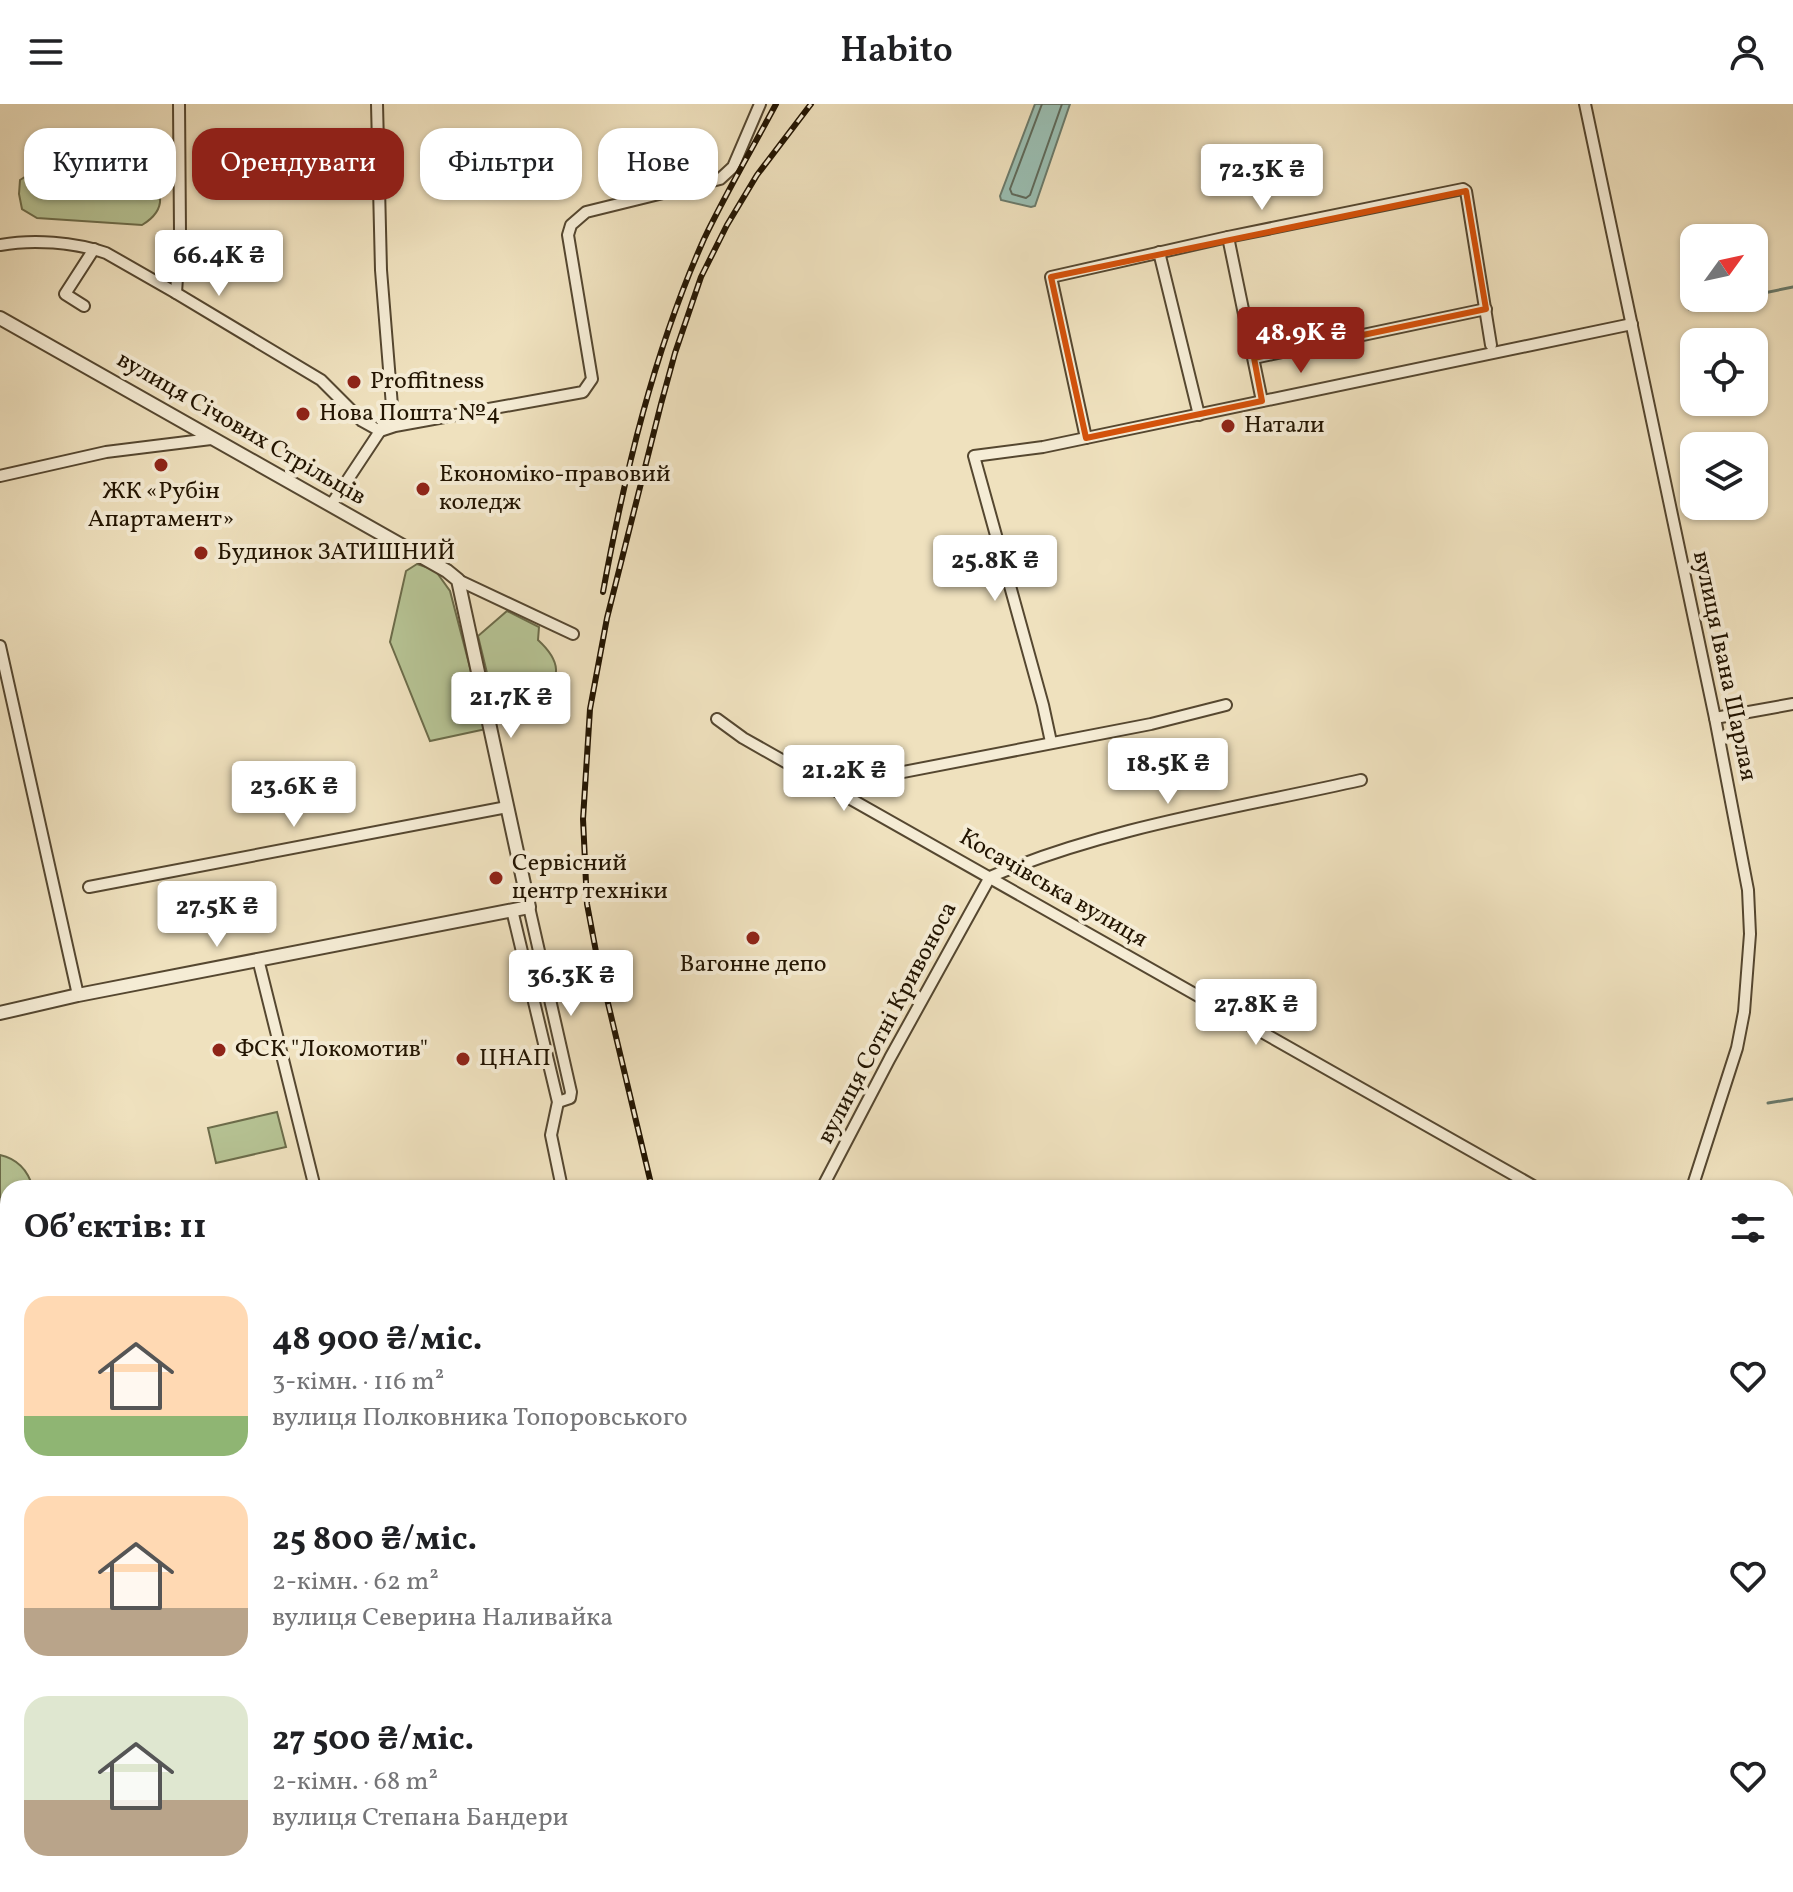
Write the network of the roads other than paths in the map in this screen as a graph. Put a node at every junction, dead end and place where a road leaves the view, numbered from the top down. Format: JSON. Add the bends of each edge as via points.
{"nodes":[{"id":1,"x":179,"y":104,"type":"edge"},
{"id":2,"x":377,"y":104,"type":"edge"},
{"id":3,"x":760,"y":104,"type":"edge"},
{"id":4,"x":1585,"y":104,"type":"edge"},
{"id":5,"x":1228,"y":237,"type":"junction"},
{"id":6,"x":0,"y":245,"type":"edge"},
{"id":7,"x":94,"y":249,"type":"junction"},
{"id":8,"x":1159,"y":252,"type":"junction"},
{"id":9,"x":176,"y":293,"type":"junction"},
{"id":10,"x":84,"y":306,"type":"dead end"},
{"id":11,"x":1486,"y":309,"type":"junction"},
{"id":12,"x":0,"y":318,"type":"edge"},
{"id":13,"x":1632,"y":324,"type":"junction"},
{"id":14,"x":1491,"y":345,"type":"dead end"},
{"id":15,"x":1254,"y":358,"type":"junction"},
{"id":16,"x":1262,"y":401,"type":"junction"},
{"id":17,"x":1199,"y":415,"type":"junction"},
{"id":18,"x":174,"y":416,"type":"junction"},
{"id":19,"x":380,"y":431,"type":"junction"},
{"id":20,"x":1086,"y":438,"type":"junction"},
{"id":21,"x":211,"y":439,"type":"junction"},
{"id":22,"x":170,"y":444,"type":"junction"},
{"id":23,"x":0,"y":476,"type":"edge"},
{"id":24,"x":331,"y":505,"type":"junction"},
{"id":25,"x":458,"y":580,"type":"junction"},
{"id":26,"x":573,"y":634,"type":"dead end"},
{"id":27,"x":0,"y":646,"type":"edge"},
{"id":28,"x":1793,"y":704,"type":"edge"},
{"id":29,"x":1226,"y":705,"type":"dead end"},
{"id":30,"x":1715,"y":718,"type":"junction"},
{"id":31,"x":717,"y":719,"type":"dead end"},
{"id":32,"x":1051,"y":742,"type":"junction"},
{"id":33,"x":1361,"y":780,"type":"dead end"},
{"id":34,"x":831,"y":786,"type":"junction"},
{"id":35,"x":507,"y":807,"type":"junction"},
{"id":36,"x":990,"y":877,"type":"junction"},
{"id":37,"x":89,"y":887,"type":"dead end"},
{"id":38,"x":529,"y":907,"type":"junction"},
{"id":39,"x":512,"y":910,"type":"junction"},
{"id":40,"x":258,"y":959,"type":"junction"},
{"id":41,"x":78,"y":995,"type":"junction"},
{"id":42,"x":0,"y":1013,"type":"edge"},
{"id":43,"x":558,"y":1102,"type":"junction"},
{"id":44,"x":313,"y":1180,"type":"edge"},
{"id":45,"x":560,"y":1180,"type":"edge"},
{"id":46,"x":826,"y":1180,"type":"edge"},
{"id":47,"x":1523,"y":1180,"type":"edge"},
{"id":48,"x":1695,"y":1180,"type":"edge"}],
"edges":[{"from":1,"to":9,"type":"street"},
{"from":2,"to":19,"type":"street","via":[[381,270],[392,403]]},
{"from":3,"to":19,"type":"street","via":[[733,167],[720,179],[586,212],[571,225],[568,235],[592,379],[583,392]]},
{"from":4,"to":13,"type":"street","name":"вулиця Івана Шарлая"},
{"from":5,"to":8,"type":"street"},
{"from":5,"to":11,"type":"street","via":[[1463,189]]},
{"from":5,"to":15,"type":"street"},
{"from":6,"to":7,"type":"street","via":[[32,242]]},
{"from":7,"to":9,"type":"street"},
{"from":7,"to":10,"type":"street","via":[[65,294]]},
{"from":8,"to":17,"type":"street"},
{"from":8,"to":20,"type":"street","via":[[1051,277]]},
{"from":9,"to":19,"type":"street","via":[[321,380],[362,421]]},
{"from":11,"to":14,"type":"street"},
{"from":11,"to":15,"type":"street"},
{"from":12,"to":18,"type":"street","name":"вулиця Січових Стрільців"},
{"from":13,"to":16,"type":"street"},
{"from":13,"to":30,"type":"street","name":"вулиця Івана Шарлая"},
{"from":15,"to":16,"type":"street"},
{"from":16,"to":17,"type":"street"},
{"from":17,"to":20,"type":"street"},
{"from":18,"to":21,"type":"street","name":"вулиця Січових Стрільців"},
{"from":18,"to":22,"type":"street","via":[[180,433]]},
{"from":19,"to":24,"type":"street"},
{"from":20,"to":32,"type":"street","via":[[974,456]]},
{"from":21,"to":22,"type":"street"},
{"from":21,"to":24,"type":"street","name":"вулиця Січових Стрільців"},
{"from":22,"to":23,"type":"street"},
{"from":24,"to":25,"type":"street","name":"вулиця Січових Стрільців"},
{"from":25,"to":26,"type":"street","name":"вулиця Січових Стрільців"},
{"from":25,"to":35,"type":"street"},
{"from":27,"to":41,"type":"street"},
{"from":28,"to":30,"type":"street"},
{"from":29,"to":32,"type":"street"},
{"from":30,"to":48,"type":"street","name":"вулиця Івана Шарлая","via":[[1748,890],[1750,934],[1737,1048]]},
{"from":31,"to":34,"type":"street","name":"Косачівська вулиця"},
{"from":32,"to":34,"type":"street"},
{"from":33,"to":36,"type":"street","via":[[1100,838]]},
{"from":34,"to":36,"type":"street","name":"Косачівська вулиця"},
{"from":35,"to":37,"type":"street"},
{"from":35,"to":38,"type":"street"},
{"from":36,"to":46,"type":"street","name":"вулиця Сотні Кривоноса"},
{"from":36,"to":47,"type":"street","name":"Косачівська вулиця"},
{"from":38,"to":39,"type":"street"},
{"from":38,"to":43,"type":"street","via":[[571,1092],[570,1098]]},
{"from":39,"to":40,"type":"street"},
{"from":39,"to":43,"type":"street"},
{"from":40,"to":41,"type":"street"},
{"from":40,"to":44,"type":"street"},
{"from":41,"to":42,"type":"street"},
{"from":43,"to":45,"type":"street","via":[[551,1135]]}]}
